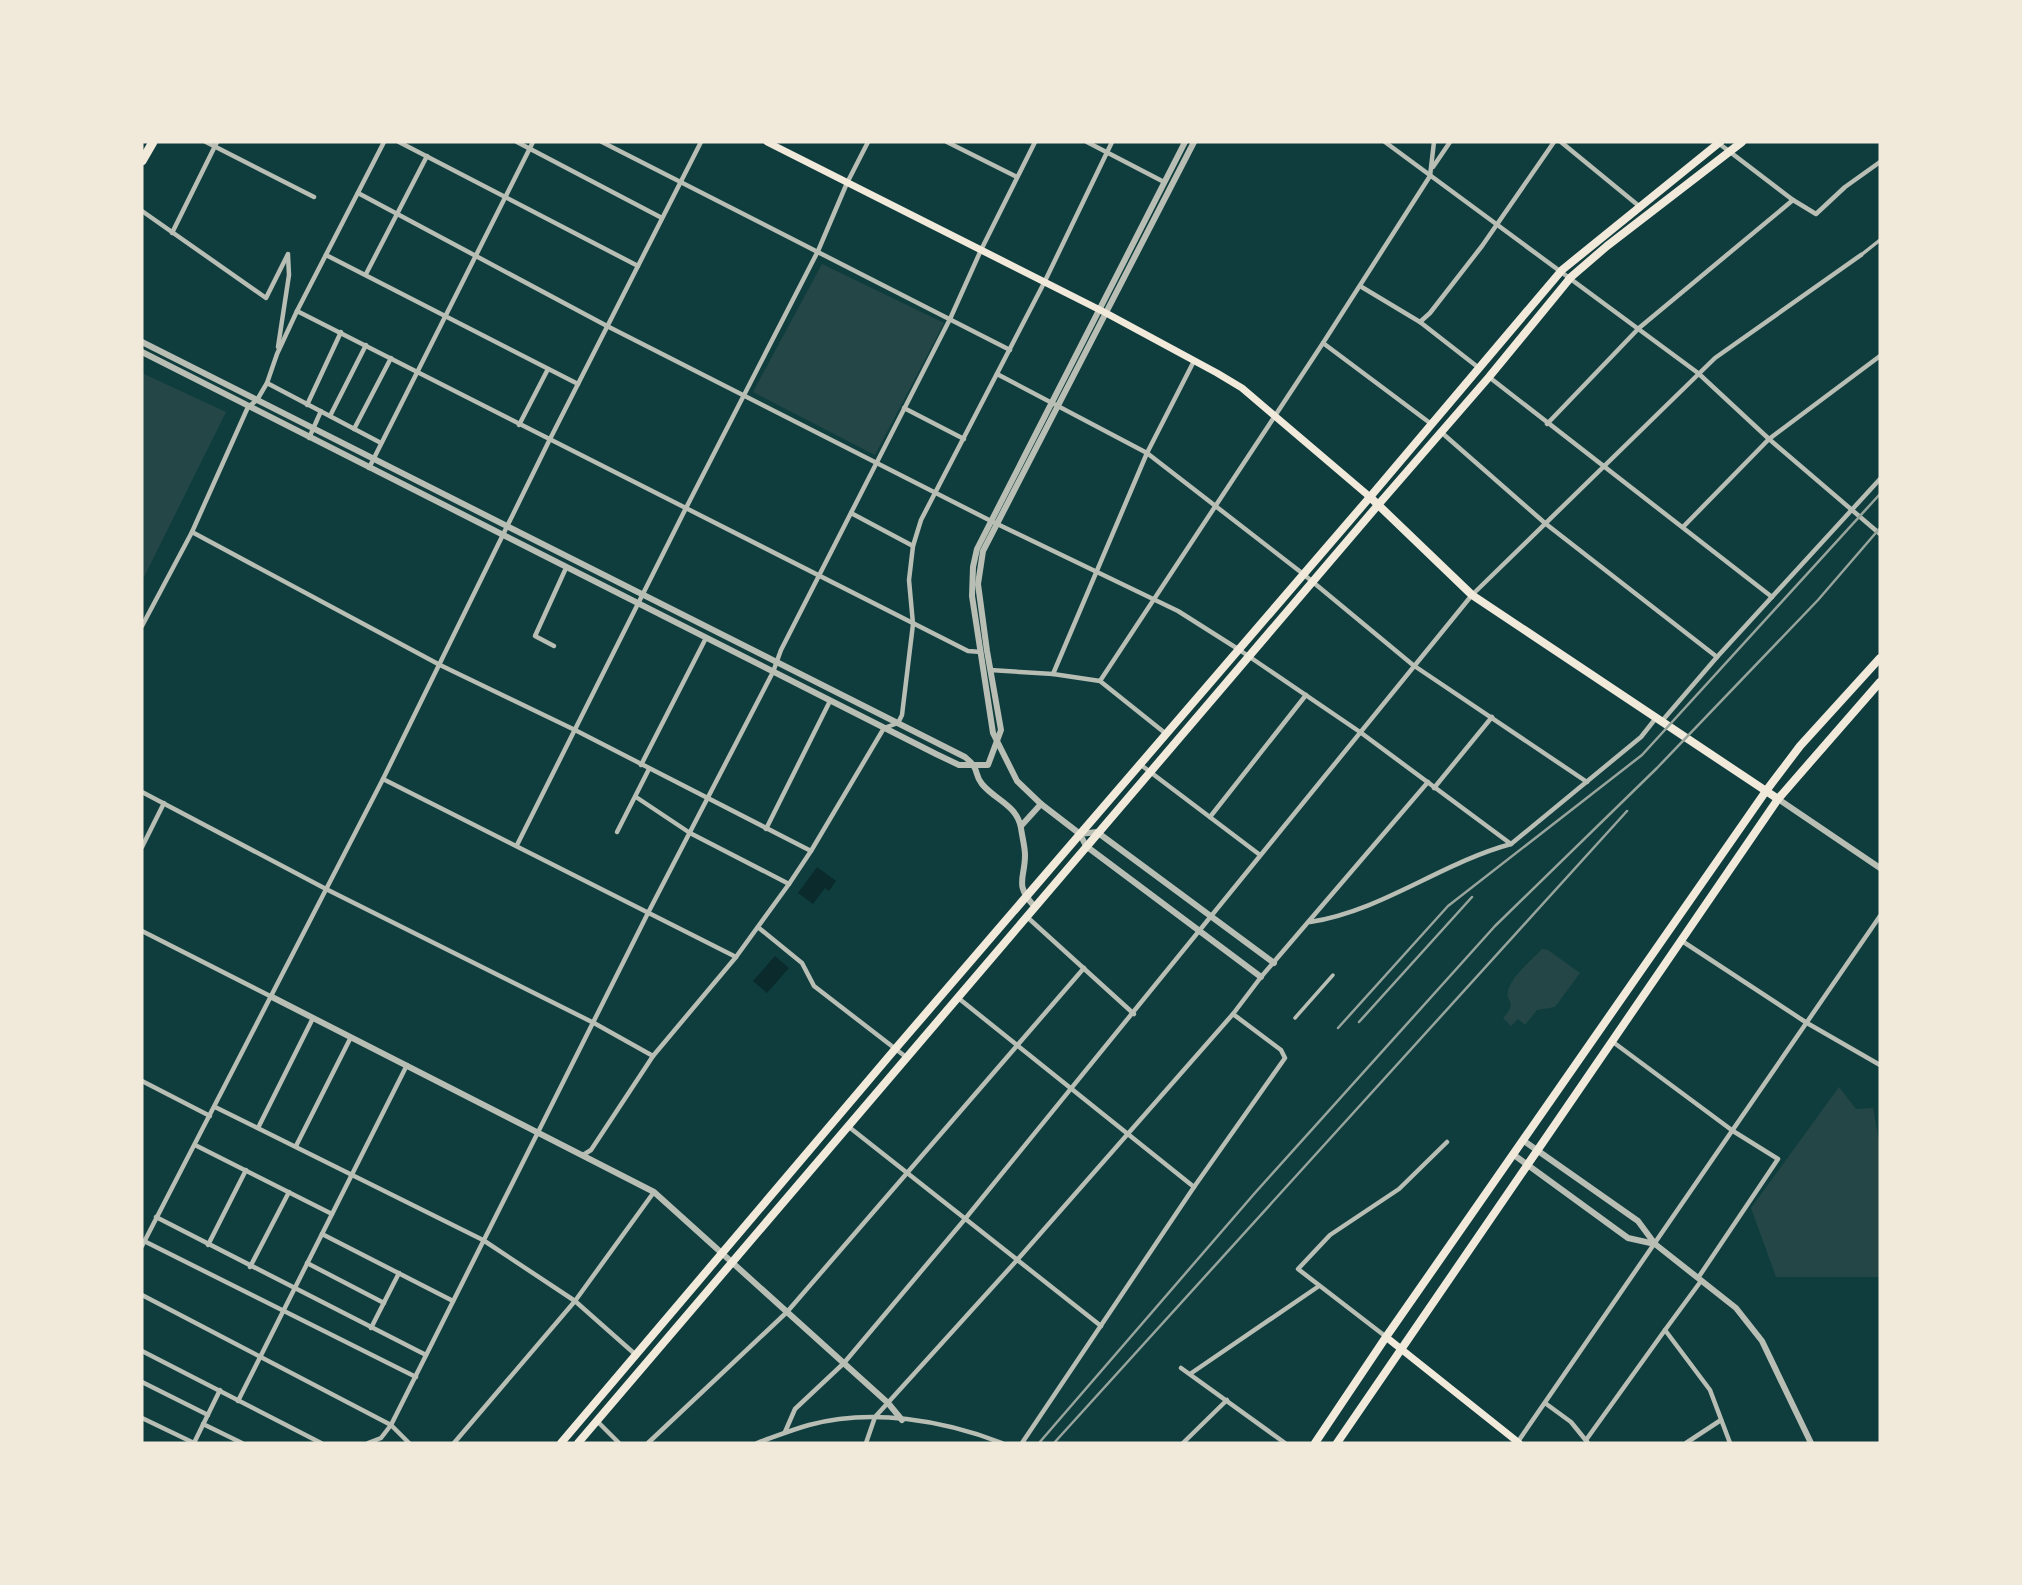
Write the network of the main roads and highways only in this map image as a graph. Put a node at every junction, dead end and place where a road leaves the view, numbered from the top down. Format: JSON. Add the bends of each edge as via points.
{"nodes":[{"id":1,"x":153,"y":142,"type":"edge"},
{"id":2,"x":767,"y":142,"type":"edge"},
{"id":3,"x":1719,"y":142,"type":"edge"},
{"id":4,"x":1742,"y":142,"type":"edge"},
{"id":5,"x":142,"y":161,"type":"edge"},
{"id":6,"x":1370,"y":497,"type":"junction"},
{"id":7,"x":1378,"y":505,"type":"junction"},
{"id":8,"x":1880,"y":658,"type":"edge"},
{"id":9,"x":1880,"y":682,"type":"edge"},
{"id":10,"x":1766,"y":792,"type":"junction"},
{"id":11,"x":1778,"y":799,"type":"junction"},
{"id":12,"x":1386,"y":1337,"type":"junction"},
{"id":13,"x":1401,"y":1348,"type":"junction"},
{"id":14,"x":561,"y":1443,"type":"edge"},
{"id":15,"x":578,"y":1443,"type":"edge"},
{"id":16,"x":1315,"y":1443,"type":"edge"},
{"id":17,"x":1337,"y":1443,"type":"edge"},
{"id":18,"x":1518,"y":1443,"type":"edge"}],
"edges":[{"from":1,"to":5,"type":"highway"},
{"from":2,"to":6,"type":"main road","via":[[1102,311],[1242,388]]},
{"from":3,"to":6,"type":"main road","via":[[1562,270]]},
{"from":4,"to":7,"type":"main road","via":[[1571,277]]},
{"from":6,"to":7,"type":"main road"},
{"from":6,"to":14,"type":"main road"},
{"from":7,"to":10,"type":"main road","via":[[1472,595]]},
{"from":7,"to":15,"type":"main road"},
{"from":8,"to":10,"type":"main road","via":[[1800,746]]},
{"from":9,"to":11,"type":"main road"},
{"from":10,"to":11,"type":"main road"},
{"from":10,"to":12,"type":"main road"},
{"from":11,"to":13,"type":"main road"},
{"from":12,"to":13,"type":"main road"},
{"from":12,"to":16,"type":"main road"},
{"from":13,"to":17,"type":"main road"},
{"from":13,"to":18,"type":"main road"}]}
